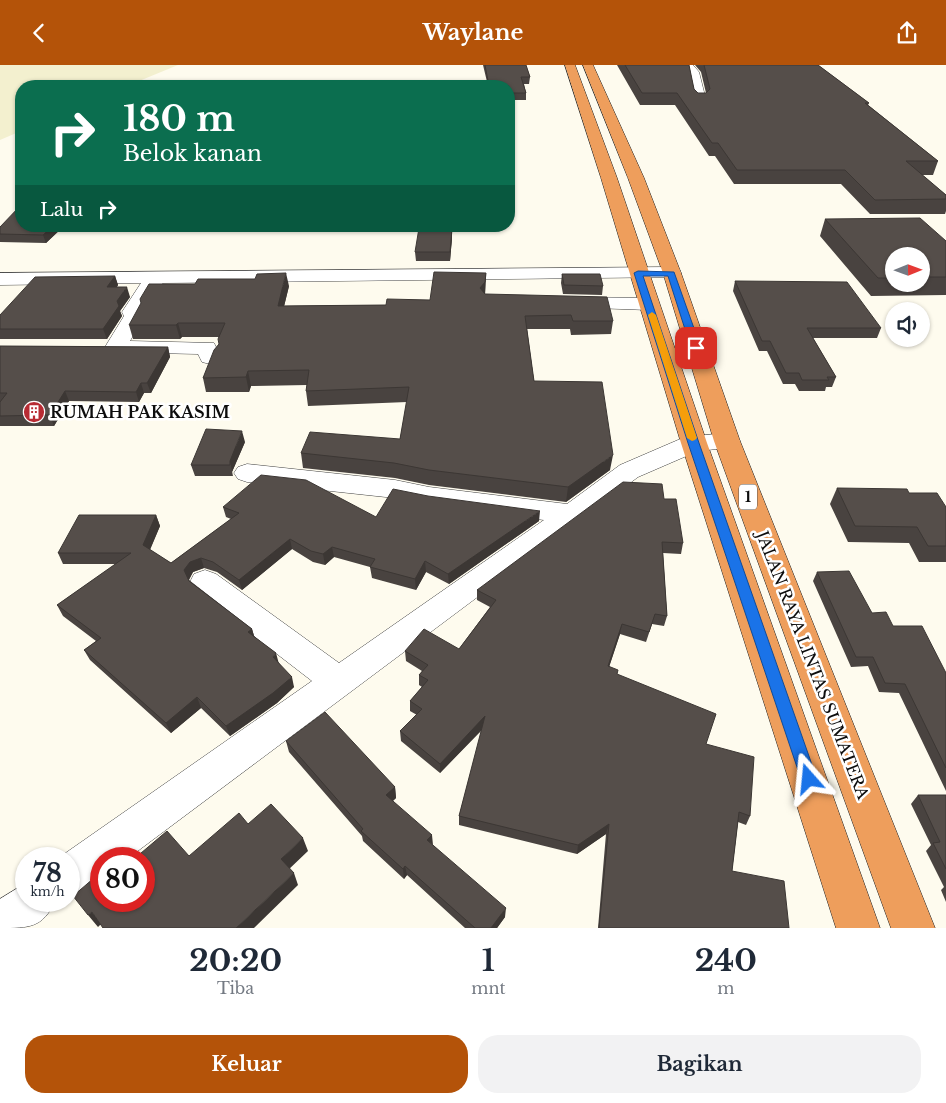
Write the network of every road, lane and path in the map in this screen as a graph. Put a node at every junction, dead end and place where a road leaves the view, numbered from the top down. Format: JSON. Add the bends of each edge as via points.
{"nodes":[{"id":1,"x":570,"y":65,"type":"edge"},
{"id":2,"x":588,"y":65,"type":"edge"},
{"id":3,"x":687,"y":65,"type":"edge"},
{"id":4,"x":700,"y":100,"type":"edge"},
{"id":5,"x":638,"y":273,"type":"junction"},
{"id":6,"x":672,"y":273,"type":"junction"},
{"id":7,"x":159,"y":277,"type":"junction"},
{"id":8,"x":0,"y":279,"type":"edge"},
{"id":9,"x":551,"y":302,"type":"edge"},
{"id":10,"x":648,"y":304,"type":"junction"},
{"id":11,"x":210,"y":357,"type":"edge"},
{"id":12,"x":727,"y":441,"type":"junction"},
{"id":13,"x":694,"y":443,"type":"junction"},
{"id":14,"x":247,"y":473,"type":"dead end"},
{"id":15,"x":572,"y":515,"type":"junction"},
{"id":16,"x":205,"y":582,"type":"dead end"},
{"id":17,"x":338,"y":681,"type":"junction"},
{"id":18,"x":80,"y":868,"type":"edge"},
{"id":19,"x":19,"y":912,"type":"edge"},
{"id":20,"x":0,"y":926,"type":"edge"},
{"id":21,"x":858,"y":928,"type":"edge"},
{"id":22,"x":913,"y":928,"type":"edge"}],
"edges":[{"from":1,"to":5,"type":"highway","number":"1"},
{"from":2,"to":6,"type":"highway","name":"JALAN RAYA LINTAS SUMATERA","number":"1"},
{"from":3,"to":4,"type":"street","via":[[693,72]]},
{"from":5,"to":6,"type":"street"},
{"from":5,"to":7,"type":"street"},
{"from":5,"to":10,"type":"highway","number":"1"},
{"from":6,"to":12,"type":"highway","name":"JALAN RAYA LINTAS SUMATERA","number":"1"},
{"from":7,"to":8,"type":"street"},
{"from":7,"to":11,"type":"street","via":[[145,288],[132,312],[134,316],[106,347],[204,348],[208,349]]},
{"from":9,"to":10,"type":"street"},
{"from":10,"to":13,"type":"highway","number":"1"},
{"from":12,"to":13,"type":"street"},
{"from":12,"to":22,"type":"highway","name":"JALAN RAYA LINTAS SUMATERA","number":"1"},
{"from":13,"to":15,"type":"street","via":[[629,471]]},
{"from":13,"to":21,"type":"highway","number":"1"},
{"from":14,"to":15,"type":"street","via":[[395,489]]},
{"from":15,"to":17,"type":"street"},
{"from":16,"to":17,"type":"street"},
{"from":17,"to":18,"type":"street"},
{"from":19,"to":20,"type":"street"}]}
